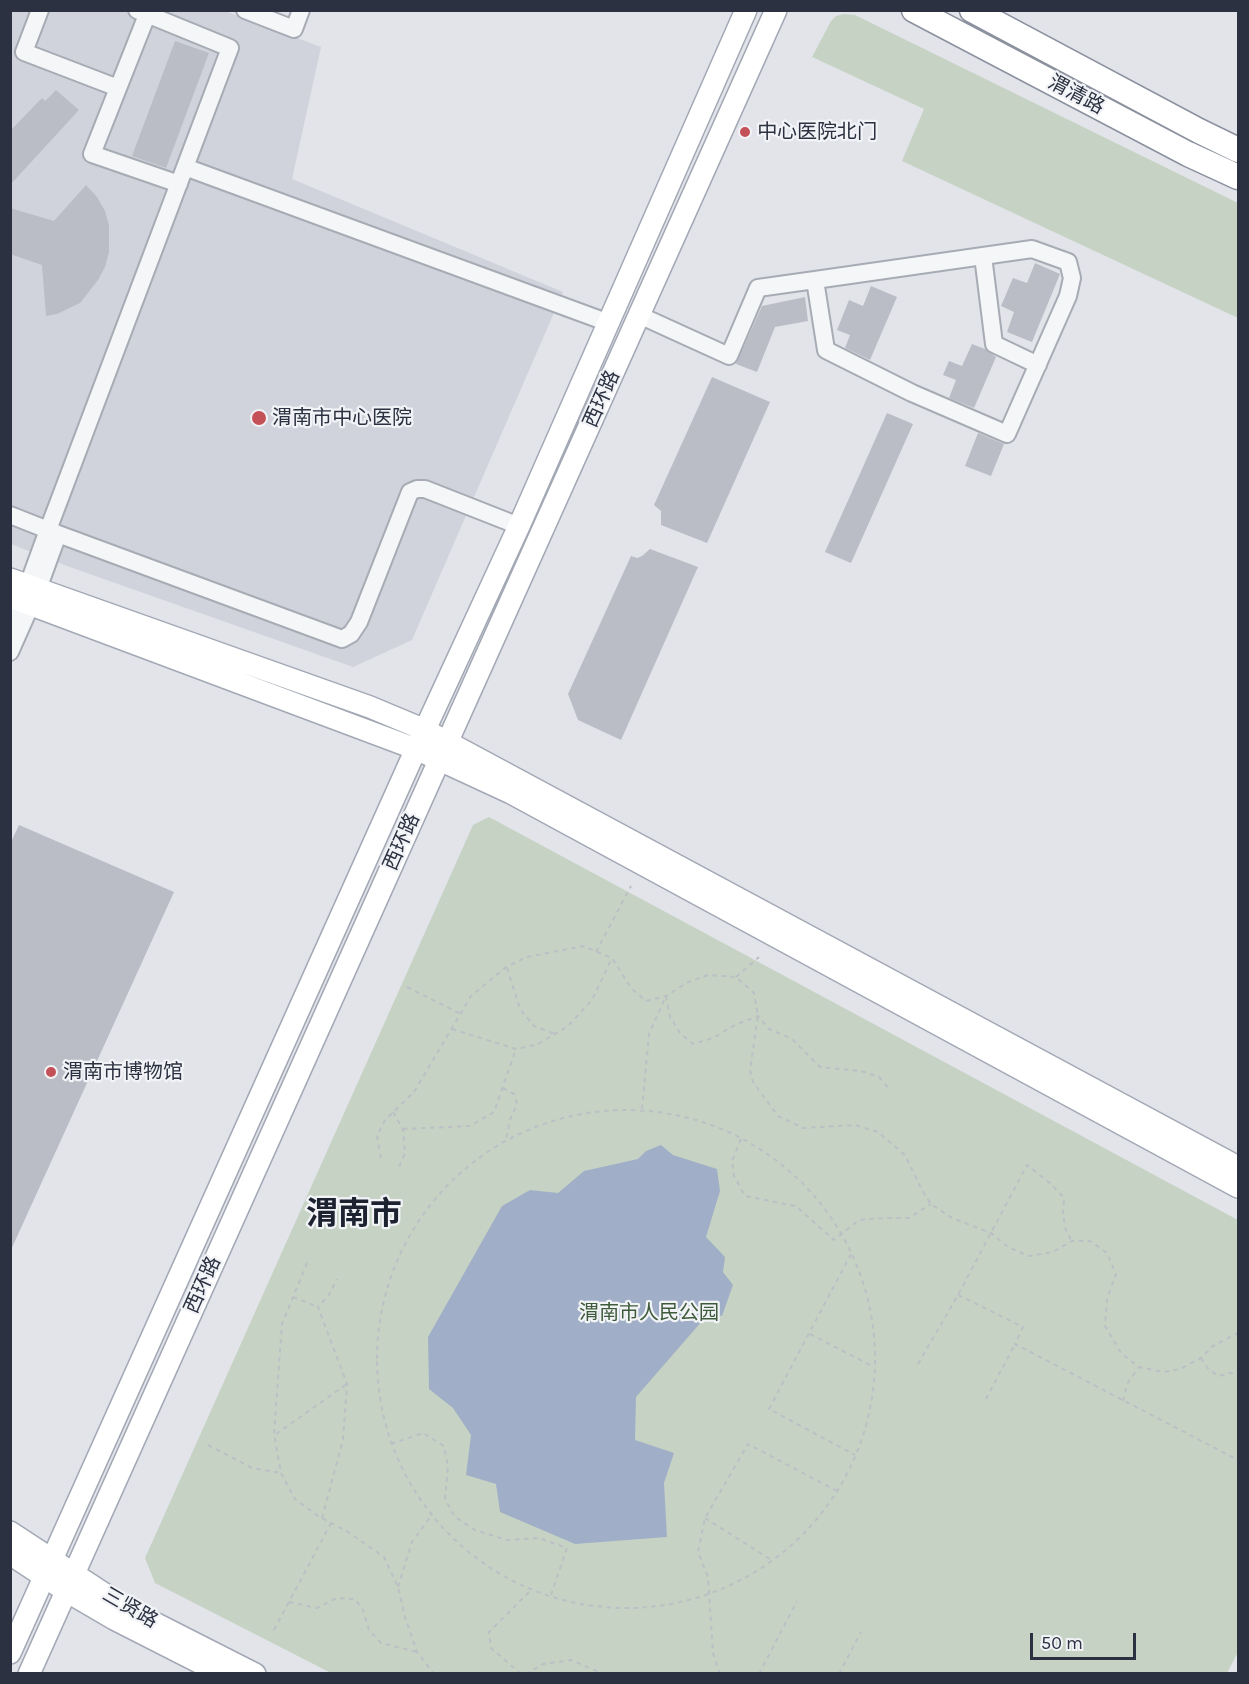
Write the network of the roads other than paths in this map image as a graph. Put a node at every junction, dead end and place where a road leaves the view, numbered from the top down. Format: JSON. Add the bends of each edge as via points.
{"nodes":[{"id":1,"x":40,"y":10,"type":"edge"},
{"id":2,"x":245,"y":10,"type":"edge"},
{"id":3,"x":302,"y":10,"type":"edge"},
{"id":4,"x":746,"y":10,"type":"edge"},
{"id":5,"x":776,"y":10,"type":"edge"},
{"id":6,"x":914,"y":10,"type":"edge"},
{"id":7,"x":972,"y":10,"type":"edge"},
{"id":8,"x":142,"y":13,"type":"edge"},
{"id":9,"x":118,"y":88,"type":"junction"},
{"id":10,"x":1239,"y":150,"type":"edge"},
{"id":11,"x":185,"y":167,"type":"junction"},
{"id":12,"x":1239,"y":177,"type":"edge"},
{"id":13,"x":178,"y":184,"type":"junction"},
{"id":14,"x":983,"y":256,"type":"junction"},
{"id":15,"x":815,"y":280,"type":"junction"},
{"id":16,"x":639,"y":315,"type":"junction"},
{"id":17,"x":609,"y":323,"type":"junction"},
{"id":18,"x":1038,"y":365,"type":"junction"},
{"id":19,"x":10,"y":515,"type":"edge"},
{"id":20,"x":519,"y":526,"type":"junction"},
{"id":21,"x":53,"y":532,"type":"junction"},
{"id":22,"x":23,"y":593,"type":"edge"},
{"id":23,"x":10,"y":625,"type":"edge"},
{"id":24,"x":10,"y":652,"type":"edge"},
{"id":25,"x":421,"y":739,"type":"junction"},
{"id":26,"x":443,"y":751,"type":"junction"},
{"id":27,"x":1239,"y":1167,"type":"edge"},
{"id":28,"x":1239,"y":1187,"type":"edge"},
{"id":29,"x":10,"y":1532,"type":"edge"},
{"id":30,"x":10,"y":1554,"type":"edge"},
{"id":31,"x":49,"y":1569,"type":"junction"},
{"id":32,"x":70,"y":1583,"type":"junction"},
{"id":33,"x":10,"y":1653,"type":"edge"},
{"id":34,"x":29,"y":1674,"type":"edge"},
{"id":35,"x":222,"y":1674,"type":"edge"},
{"id":36,"x":255,"y":1674,"type":"edge"}],
"edges":[{"from":1,"to":9,"type":"street","via":[[24,52]]},
{"from":2,"to":3,"type":"street","via":[[294,29]]},
{"from":4,"to":17,"type":"main road","name":"西环路"},
{"from":5,"to":16,"type":"main road","name":"西环路"},
{"from":6,"to":12,"type":"highway","name":"渭清路"},
{"from":7,"to":10,"type":"highway","name":"渭清路"},
{"from":8,"to":9,"type":"street"},
{"from":8,"to":11,"type":"street","via":[[230,48]]},
{"from":9,"to":13,"type":"street","via":[[92,154]]},
{"from":11,"to":13,"type":"street"},
{"from":11,"to":17,"type":"street"},
{"from":13,"to":21,"type":"street"},
{"from":14,"to":15,"type":"street"},
{"from":14,"to":18,"type":"street","via":[[994,344]]},
{"from":14,"to":18,"type":"street","via":[[1032,249],[1068,262],[1072,278],[1068,296]]},
{"from":15,"to":16,"type":"street","via":[[758,288],[729,356]]},
{"from":15,"to":18,"type":"street","via":[[826,350],[912,393],[1008,434]]},
{"from":16,"to":26,"type":"main road","name":"西环路"},
{"from":17,"to":20,"type":"main road","name":"西环路"},
{"from":19,"to":21,"type":"street"},
{"from":20,"to":21,"type":"street","via":[[425,489],[410,492],[359,622],[342,639]]},
{"from":20,"to":25,"type":"main road","name":"西环路"},
{"from":21,"to":22,"type":"street"},
{"from":22,"to":23,"type":"street"},
{"from":22,"to":24,"type":"street"},
{"from":22,"to":25,"type":"main road","via":[[370,707]]},
{"from":25,"to":26,"type":"main road"},
{"from":25,"to":31,"type":"main road","name":"西环路"},
{"from":26,"to":27,"type":"main road"},
{"from":26,"to":28,"type":"main road","via":[[511,793]]},
{"from":26,"to":32,"type":"main road","name":"西环路"},
{"from":29,"to":31,"type":"main road","name":"三贤路"},
{"from":30,"to":31,"type":"main road","name":"三贤路"},
{"from":31,"to":32,"type":"main road","name":"三贤路"},
{"from":31,"to":33,"type":"main road","name":"西环路"},
{"from":32,"to":34,"type":"main road","name":"西环路"},
{"from":32,"to":35,"type":"main road","name":"三贤路","via":[[123,1623]]},
{"from":32,"to":36,"type":"main road","name":"三贤路"}]}
